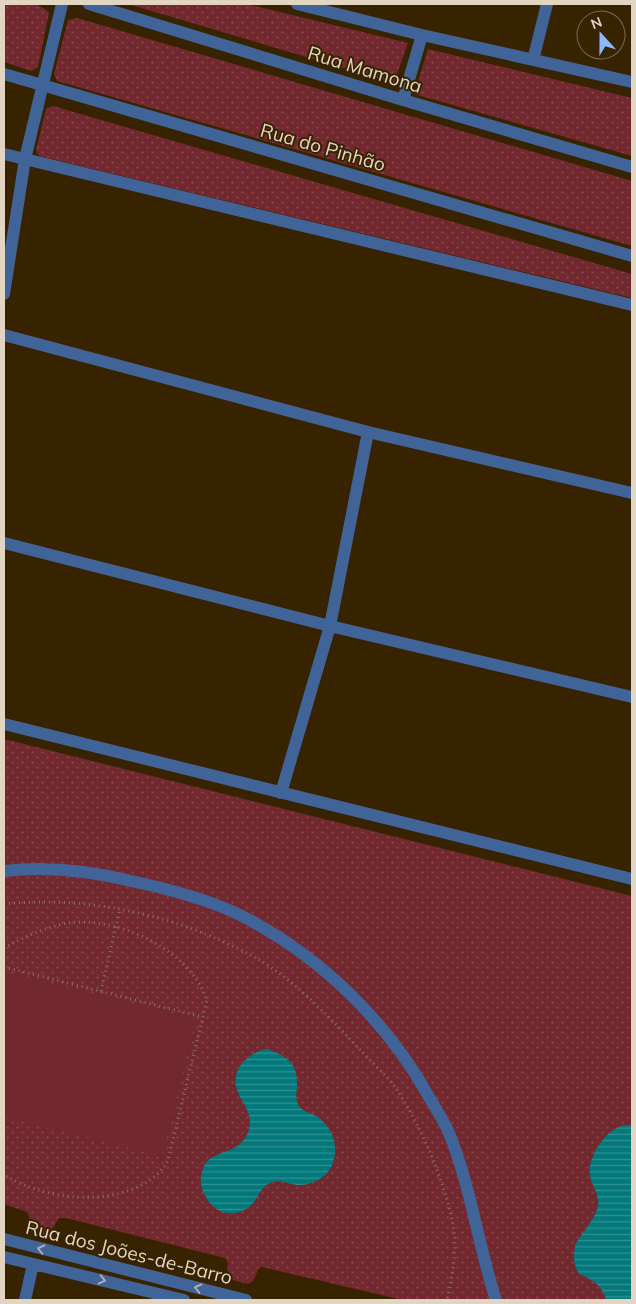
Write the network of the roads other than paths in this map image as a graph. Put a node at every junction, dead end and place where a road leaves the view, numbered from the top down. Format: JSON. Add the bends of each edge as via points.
{"nodes":[{"id":1,"x":62,"y":4,"type":"edge"},
{"id":2,"x":88,"y":4,"type":"edge"},
{"id":3,"x":297,"y":4,"type":"edge"},
{"id":4,"x":547,"y":4,"type":"edge"},
{"id":5,"x":422,"y":35,"type":"junction"},
{"id":6,"x":533,"y":60,"type":"junction"},
{"id":7,"x":4,"y":74,"type":"edge"},
{"id":8,"x":632,"y":82,"type":"edge"},
{"id":9,"x":42,"y":85,"type":"junction"},
{"id":10,"x":404,"y":100,"type":"junction"},
{"id":11,"x":4,"y":154,"type":"edge"},
{"id":12,"x":25,"y":159,"type":"junction"},
{"id":13,"x":632,"y":167,"type":"edge"},
{"id":14,"x":632,"y":256,"type":"edge"},
{"id":15,"x":4,"y":294,"type":"edge"},
{"id":16,"x":632,"y":305,"type":"edge"},
{"id":17,"x":4,"y":335,"type":"edge"},
{"id":18,"x":368,"y":432,"type":"junction"},
{"id":19,"x":632,"y":494,"type":"edge"},
{"id":20,"x":4,"y":543,"type":"edge"},
{"id":21,"x":330,"y":626,"type":"junction"},
{"id":22,"x":632,"y":697,"type":"edge"},
{"id":23,"x":4,"y":724,"type":"edge"},
{"id":24,"x":280,"y":793,"type":"junction"},
{"id":25,"x":4,"y":871,"type":"edge"},
{"id":26,"x":632,"y":879,"type":"edge"},
{"id":27,"x":4,"y":1239,"type":"edge"},
{"id":28,"x":4,"y":1257,"type":"edge"},
{"id":29,"x":33,"y":1264,"type":"junction"},
{"id":30,"x":25,"y":1300,"type":"edge"},
{"id":31,"x":184,"y":1300,"type":"edge"},
{"id":32,"x":246,"y":1300,"type":"edge"},
{"id":33,"x":496,"y":1300,"type":"edge"}],
"edges":[{"from":1,"to":9,"type":"street"},
{"from":2,"to":10,"type":"street","name":"Rua Mamona"},
{"from":3,"to":5,"type":"street"},
{"from":4,"to":6,"type":"street"},
{"from":5,"to":6,"type":"street"},
{"from":5,"to":10,"type":"street"},
{"from":6,"to":8,"type":"street"},
{"from":7,"to":9,"type":"street","name":"Rua do Pinhão"},
{"from":9,"to":12,"type":"street"},
{"from":9,"to":14,"type":"street","name":"Rua do Pinhão"},
{"from":10,"to":13,"type":"street","name":"Rua Mamona"},
{"from":11,"to":12,"type":"street"},
{"from":12,"to":15,"type":"street"},
{"from":12,"to":16,"type":"street"},
{"from":17,"to":18,"type":"street"},
{"from":18,"to":19,"type":"street"},
{"from":18,"to":21,"type":"street"},
{"from":20,"to":21,"type":"street"},
{"from":21,"to":22,"type":"street"},
{"from":21,"to":24,"type":"street"},
{"from":23,"to":24,"type":"street"},
{"from":24,"to":26,"type":"street"},
{"from":25,"to":33,"type":"street","via":[[66,870],[116,877],[206,901],[242,916],[290,945],[341,986],[400,1050],[449,1132],[469,1191]]},
{"from":32,"to":27,"type":"street","name":"Rua dos Joões-de-Barro","one_way":true},
{"from":28,"to":29,"type":"street","name":"Rua dos Joões-de-Barro"},
{"from":29,"to":30,"type":"street"},
{"from":29,"to":31,"type":"street","name":"Rua dos Joões-de-Barro","one_way":true}]}
